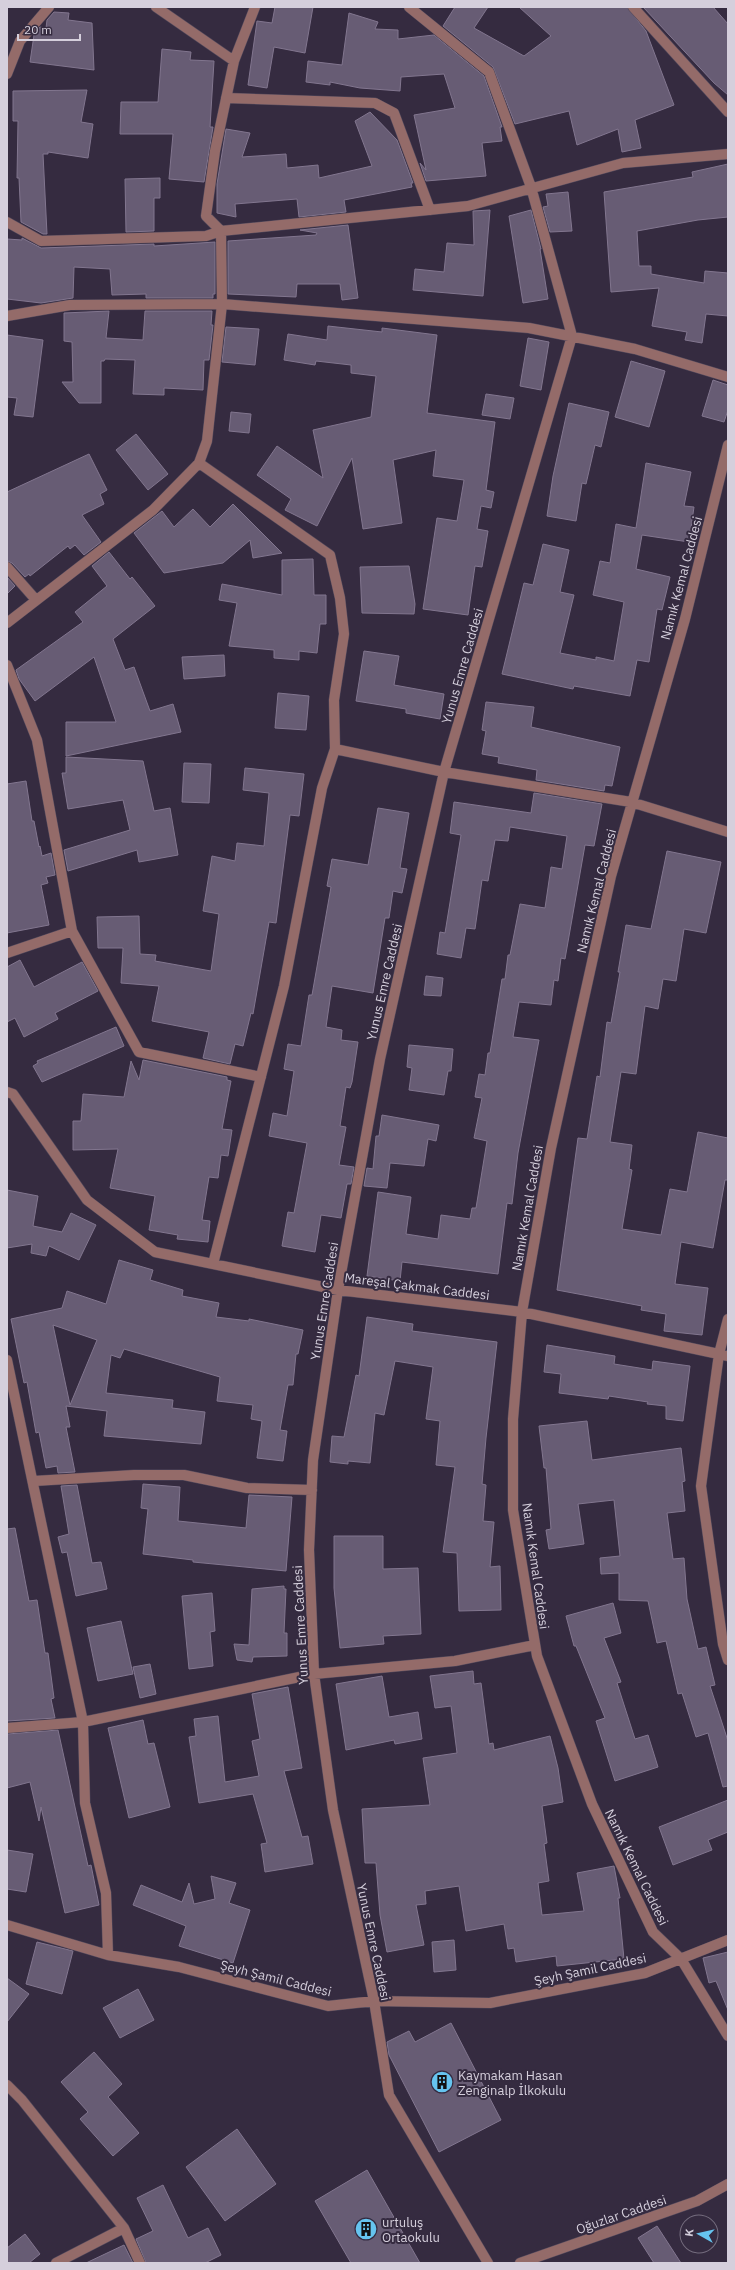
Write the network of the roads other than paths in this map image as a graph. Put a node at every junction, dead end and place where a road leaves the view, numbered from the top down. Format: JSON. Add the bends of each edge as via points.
{"nodes":[{"id":1,"x":49,"y":7,"type":"edge"},
{"id":2,"x":156,"y":7,"type":"edge"},
{"id":3,"x":255,"y":7,"type":"edge"},
{"id":4,"x":409,"y":7,"type":"edge"},
{"id":5,"x":633,"y":7,"type":"edge"},
{"id":6,"x":234,"y":62,"type":"junction"},
{"id":7,"x":7,"y":74,"type":"edge"},
{"id":8,"x":226,"y":98,"type":"junction"},
{"id":9,"x":728,"y":112,"type":"edge"},
{"id":10,"x":728,"y":154,"type":"edge"},
{"id":11,"x":531,"y":187,"type":"junction"},
{"id":12,"x":430,"y":210,"type":"junction"},
{"id":13,"x":7,"y":222,"type":"edge"},
{"id":14,"x":221,"y":231,"type":"junction"},
{"id":15,"x":222,"y":304,"type":"junction"},
{"id":16,"x":7,"y":316,"type":"edge"},
{"id":17,"x":572,"y":336,"type":"junction"},
{"id":18,"x":728,"y":377,"type":"edge"},
{"id":19,"x":728,"y":446,"type":"edge"},
{"id":20,"x":199,"y":463,"type":"junction"},
{"id":21,"x":7,"y":567,"type":"edge"},
{"id":22,"x":36,"y":600,"type":"junction"},
{"id":23,"x":7,"y":623,"type":"edge"},
{"id":24,"x":7,"y":665,"type":"edge"},
{"id":25,"x":335,"y":749,"type":"junction"},
{"id":26,"x":444,"y":772,"type":"junction"},
{"id":27,"x":631,"y":802,"type":"junction"},
{"id":28,"x":728,"y":832,"type":"edge"},
{"id":29,"x":72,"y":931,"type":"junction"},
{"id":30,"x":7,"y":953,"type":"edge"},
{"id":31,"x":261,"y":1077,"type":"junction"},
{"id":32,"x":7,"y":1092,"type":"edge"},
{"id":33,"x":213,"y":1264,"type":"junction"},
{"id":34,"x":338,"y":1290,"type":"junction"},
{"id":35,"x":522,"y":1312,"type":"junction"},
{"id":36,"x":728,"y":1319,"type":"edge"},
{"id":37,"x":724,"y":1355,"type":"edge"},
{"id":38,"x":7,"y":1360,"type":"edge"},
{"id":39,"x":34,"y":1481,"type":"junction"},
{"id":40,"x":312,"y":1490,"type":"junction"},
{"id":41,"x":535,"y":1645,"type":"junction"},
{"id":42,"x":728,"y":1660,"type":"edge"},
{"id":43,"x":314,"y":1674,"type":"junction"},
{"id":44,"x":83,"y":1722,"type":"junction"},
{"id":45,"x":7,"y":1728,"type":"edge"},
{"id":46,"x":7,"y":1925,"type":"edge"},
{"id":47,"x":728,"y":1940,"type":"edge"},
{"id":48,"x":108,"y":1955,"type":"junction"},
{"id":49,"x":681,"y":1959,"type":"junction"},
{"id":50,"x":374,"y":2001,"type":"junction"},
{"id":51,"x":728,"y":2036,"type":"edge"},
{"id":52,"x":7,"y":2085,"type":"edge"},
{"id":53,"x":728,"y":2184,"type":"edge"},
{"id":54,"x":124,"y":2228,"type":"junction"},
{"id":55,"x":56,"y":2263,"type":"edge"},
{"id":56,"x":140,"y":2263,"type":"edge"},
{"id":57,"x":488,"y":2263,"type":"edge"},
{"id":58,"x":520,"y":2263,"type":"edge"}],
"edges":[{"from":1,"to":7,"type":"street","via":[[20,41]]},
{"from":2,"to":6,"type":"street"},
{"from":3,"to":6,"type":"street"},
{"from":4,"to":11,"type":"street","via":[[488,72]]},
{"from":5,"to":9,"type":"street"},
{"from":6,"to":8,"type":"street"},
{"from":8,"to":12,"type":"street","via":[[375,103],[394,113]]},
{"from":8,"to":14,"type":"street","via":[[206,216]]},
{"from":10,"to":11,"type":"street","via":[[623,163]]},
{"from":11,"to":12,"type":"street","via":[[468,206]]},
{"from":11,"to":17,"type":"street"},
{"from":12,"to":14,"type":"street"},
{"from":13,"to":14,"type":"street","via":[[41,241],[206,236]]},
{"from":14,"to":15,"type":"street"},
{"from":15,"to":16,"type":"street","via":[[70,305]]},
{"from":15,"to":17,"type":"street","via":[[529,328]]},
{"from":15,"to":20,"type":"street","via":[[207,441]]},
{"from":17,"to":18,"type":"street","via":[[635,349]]},
{"from":17,"to":26,"type":"street","name":"Yunus Emre Caddesi"},
{"from":19,"to":27,"type":"street","name":"Namık Kemal Caddesi","via":[[685,619]]},
{"from":20,"to":22,"type":"street","via":[[153,510]]},
{"from":20,"to":25,"type":"street","via":[[330,555],[340,598],[344,634],[334,700]]},
{"from":21,"to":22,"type":"street"},
{"from":22,"to":23,"type":"street"},
{"from":24,"to":29,"type":"street","via":[[37,740]]},
{"from":25,"to":26,"type":"street"},
{"from":25,"to":31,"type":"street","via":[[322,788],[284,986]]},
{"from":26,"to":27,"type":"street"},
{"from":26,"to":34,"type":"street","name":"Yunus Emre Caddesi","via":[[380,1059]]},
{"from":27,"to":28,"type":"street"},
{"from":27,"to":35,"type":"street","name":"Namık Kemal Caddesi","via":[[611,876],[551,1148]]},
{"from":29,"to":30,"type":"street"},
{"from":29,"to":31,"type":"street","via":[[139,1052]]},
{"from":31,"to":33,"type":"street"},
{"from":32,"to":33,"type":"street","name":"Mareşal Çakmak Caddesi","via":[[12,1094],[87,1200],[155,1252]]},
{"from":33,"to":34,"type":"street","name":"Mareşal Çakmak Caddesi"},
{"from":34,"to":35,"type":"street","name":"Mareşal Çakmak Caddesi"},
{"from":34,"to":40,"type":"street","name":"Yunus Emre Caddesi","via":[[313,1460]]},
{"from":35,"to":37,"type":"street","name":"Mareşal Çakmak Caddesi"},
{"from":35,"to":41,"type":"street","name":"Namık Kemal Caddesi","via":[[514,1419],[513,1510]]},
{"from":36,"to":37,"type":"street"},
{"from":37,"to":42,"type":"street","via":[[701,1486],[722,1644]]},
{"from":38,"to":39,"type":"street"},
{"from":39,"to":40,"type":"street","via":[[184,1475],[247,1488]]},
{"from":39,"to":44,"type":"street"},
{"from":40,"to":43,"type":"street","name":"Yunus Emre Caddesi","via":[[309,1550]]},
{"from":41,"to":43,"type":"street","via":[[455,1661]]},
{"from":41,"to":49,"type":"street","name":"Namık Kemal Caddesi","via":[[592,1804],[653,1932]]},
{"from":43,"to":44,"type":"street"},
{"from":43,"to":50,"type":"street","name":"Yunus Emre Caddesi","via":[[333,1810]]},
{"from":44,"to":45,"type":"street"},
{"from":44,"to":48,"type":"street","via":[[85,1803],[106,1893]]},
{"from":46,"to":48,"type":"street","name":"Şeyh Şamil Caddesi"},
{"from":47,"to":49,"type":"street","name":"Şeyh Şamil Caddesi"},
{"from":48,"to":50,"type":"street","name":"Şeyh Şamil Caddesi","via":[[179,1967],[328,2006]]},
{"from":49,"to":50,"type":"street","name":"Şeyh Şamil Caddesi","via":[[645,1972],[490,2003]]},
{"from":49,"to":51,"type":"street","name":"Namık Kemal Caddesi"},
{"from":50,"to":57,"type":"street","name":"Yunus Emre Caddesi","via":[[389,2095]]},
{"from":52,"to":54,"type":"street","via":[[22,2100]]},
{"from":53,"to":58,"type":"street","name":"Oğuzlar Caddesi","via":[[697,2201]]},
{"from":54,"to":55,"type":"street"},
{"from":54,"to":56,"type":"street"}]}
